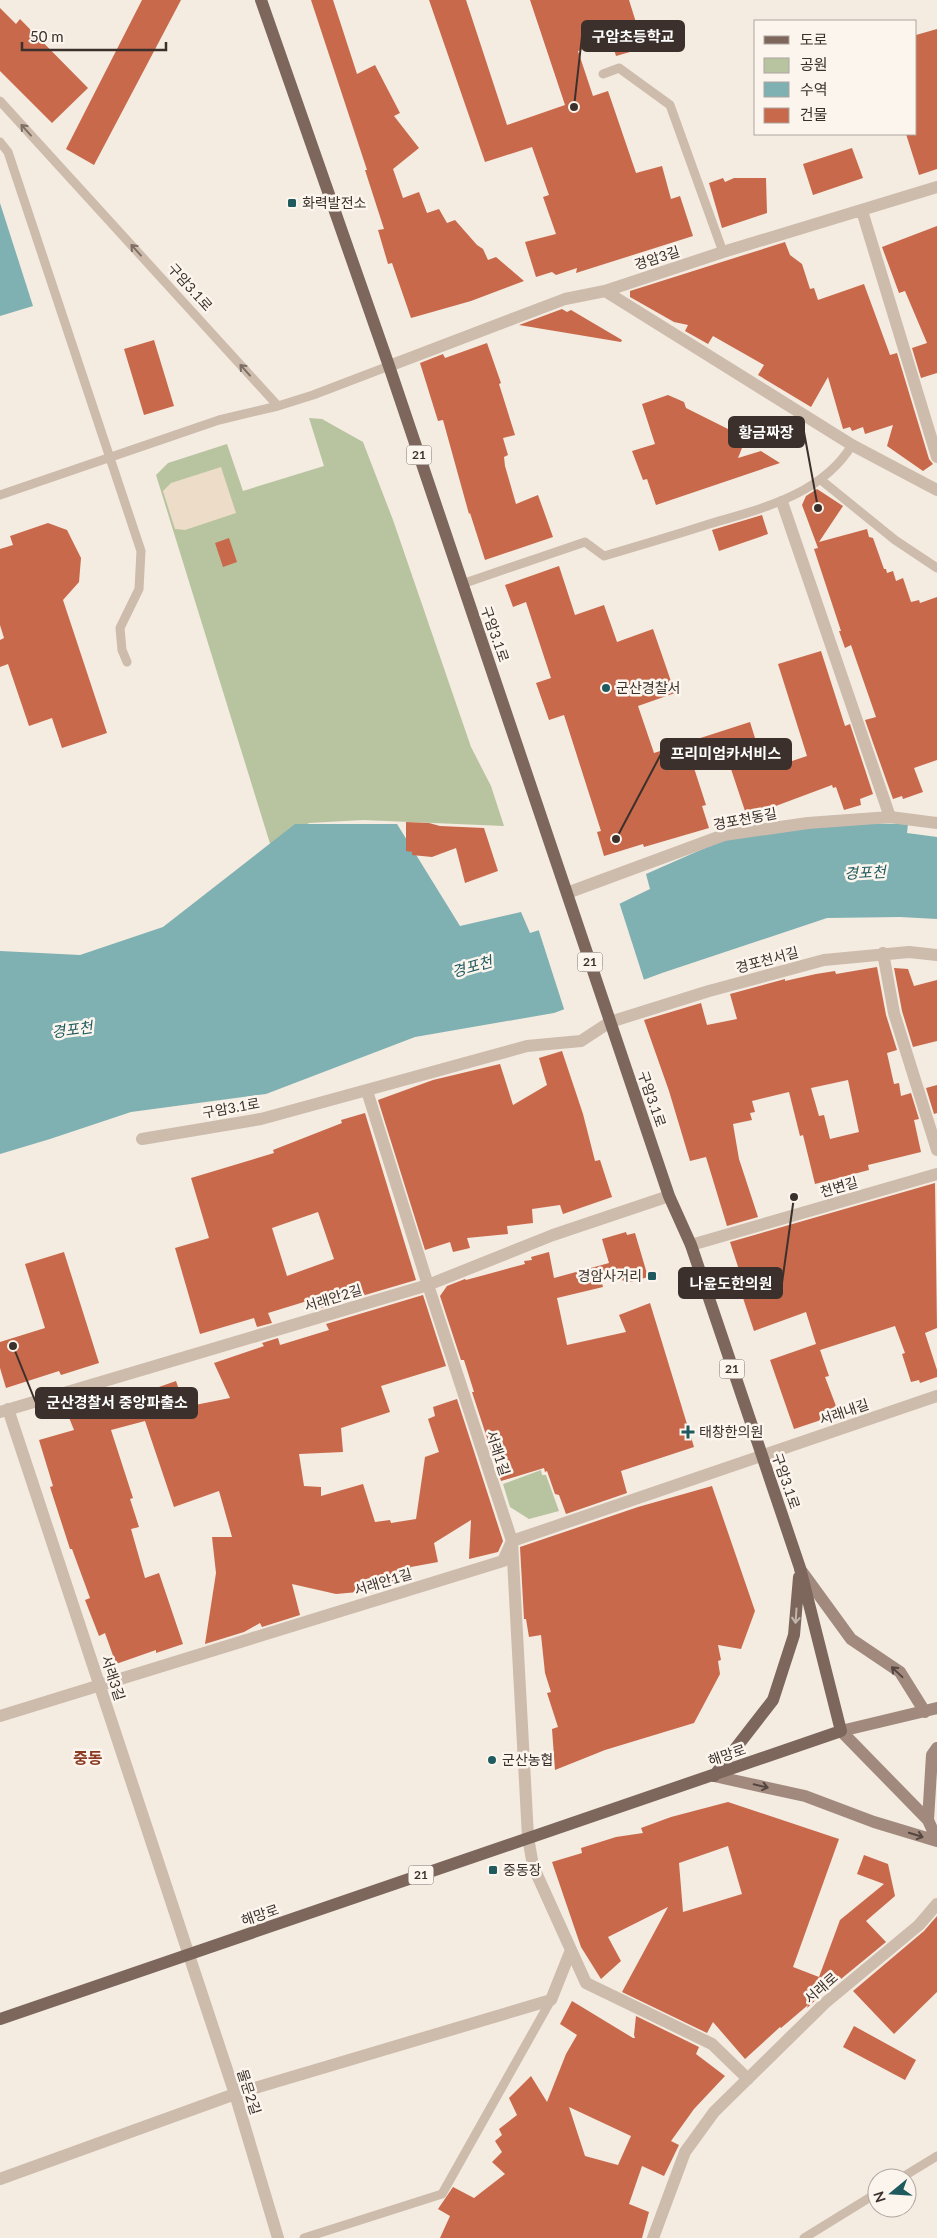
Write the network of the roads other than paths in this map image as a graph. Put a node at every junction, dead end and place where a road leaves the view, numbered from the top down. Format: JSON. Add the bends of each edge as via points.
{"nodes":[{"id":1,"x":261,"y":0,"type":"edge"},
{"id":2,"x":603,"y":74,"type":"dead end"},
{"id":3,"x":0,"y":101,"type":"edge"},
{"id":4,"x":0,"y":142,"type":"edge"},
{"id":5,"x":937,"y":187,"type":"edge"},
{"id":6,"x":862,"y":211,"type":"junction"},
{"id":7,"x":722,"y":252,"type":"junction"},
{"id":8,"x":605,"y":291,"type":"junction"},
{"id":9,"x":388,"y":366,"type":"junction"},
{"id":10,"x":278,"y":406,"type":"junction"},
{"id":11,"x":852,"y":445,"type":"junction"},
{"id":12,"x":937,"y":457,"type":"edge"},
{"id":13,"x":109,"y":458,"type":"junction"},
{"id":14,"x":821,"y":480,"type":"junction"},
{"id":15,"x":937,"y":490,"type":"edge"},
{"id":16,"x":0,"y":495,"type":"edge"},
{"id":17,"x":782,"y":502,"type":"junction"},
{"id":18,"x":937,"y":568,"type":"edge"},
{"id":19,"x":462,"y":584,"type":"junction"},
{"id":20,"x":127,"y":662,"type":"dead end"},
{"id":21,"x":890,"y":817,"type":"junction"},
{"id":22,"x":937,"y":824,"type":"edge"},
{"id":23,"x":567,"y":893,"type":"junction"},
{"id":24,"x":883,"y":953,"type":"junction"},
{"id":25,"x":937,"y":955,"type":"edge"},
{"id":26,"x":608,"y":1017,"type":"junction"},
{"id":27,"x":367,"y":1091,"type":"junction"},
{"id":28,"x":142,"y":1139,"type":"dead end"},
{"id":29,"x":937,"y":1150,"type":"edge"},
{"id":30,"x":937,"y":1174,"type":"edge"},
{"id":31,"x":669,"y":1196,"type":"junction"},
{"id":32,"x":691,"y":1246,"type":"junction"},
{"id":33,"x":428,"y":1285,"type":"junction"},
{"id":34,"x":937,"y":1396,"type":"edge"},
{"id":35,"x":4,"y":1411,"type":"edge"},
{"id":36,"x":761,"y":1456,"type":"junction"},
{"id":37,"x":512,"y":1541,"type":"junction"},
{"id":38,"x":800,"y":1568,"type":"junction"},
{"id":39,"x":100,"y":1686,"type":"junction"},
{"id":40,"x":931,"y":1710,"type":"edge"},
{"id":41,"x":0,"y":1716,"type":"edge"},
{"id":42,"x":841,"y":1731,"type":"junction"},
{"id":43,"x":937,"y":1748,"type":"edge"},
{"id":44,"x":714,"y":1776,"type":"junction"},
{"id":45,"x":928,"y":1820,"type":"junction"},
{"id":46,"x":528,"y":1837,"type":"junction"},
{"id":47,"x":937,"y":1840,"type":"edge"},
{"id":48,"x":937,"y":1904,"type":"edge"},
{"id":49,"x":571,"y":1950,"type":"junction"},
{"id":50,"x":188,"y":1956,"type":"junction"},
{"id":51,"x":551,"y":2000,"type":"junction"},
{"id":52,"x":0,"y":2019,"type":"edge"},
{"id":53,"x":748,"y":2078,"type":"junction"},
{"id":54,"x":235,"y":2094,"type":"junction"},
{"id":55,"x":937,"y":2156,"type":"edge"},
{"id":56,"x":917,"y":2168,"type":"edge"},
{"id":57,"x":0,"y":2178,"type":"edge"},
{"id":58,"x":867,"y":2198,"type":"edge"},
{"id":59,"x":278,"y":2238,"type":"edge"},
{"id":60,"x":304,"y":2238,"type":"edge"},
{"id":61,"x":653,"y":2238,"type":"edge"},
{"id":62,"x":804,"y":2238,"type":"edge"}],
"edges":[{"from":1,"to":9,"type":"main road","name":"구암3.1로","number":"21"},
{"from":2,"to":7,"type":"lane","via":[[619,68],[670,105]]},
{"from":10,"to":3,"type":"lane","name":"구암3.1로","one_way":true},
{"from":4,"to":13,"type":"lane","via":[[8,152]]},
{"from":5,"to":6,"type":"street","name":"경암3길"},
{"from":6,"to":7,"type":"street","name":"경암3길"},
{"from":6,"to":12,"type":"street"},
{"from":7,"to":8,"type":"street","name":"경암3길"},
{"from":8,"to":9,"type":"street","name":"경암3길","via":[[565,299]]},
{"from":8,"to":11,"type":"street"},
{"from":9,"to":10,"type":"lane"},
{"from":9,"to":19,"type":"main road","name":"구암3.1로","number":"21"},
{"from":10,"to":13,"type":"lane","via":[[219,420]]},
{"from":11,"to":14,"type":"lane"},
{"from":11,"to":15,"type":"street"},
{"from":13,"to":16,"type":"lane"},
{"from":13,"to":20,"type":"lane","via":[[141,551],[140,590],[120,628]]},
{"from":14,"to":17,"type":"lane"},
{"from":14,"to":18,"type":"lane","via":[[895,540]]},
{"from":17,"to":19,"type":"lane","via":[[604,556],[585,542]]},
{"from":17,"to":21,"type":"street"},
{"from":19,"to":23,"type":"main road","name":"구암3.1로","number":"21"},
{"from":21,"to":22,"type":"street","name":"경포천동길"},
{"from":21,"to":23,"type":"street","name":"경포천동길","via":[[808,823],[724,835]]},
{"from":23,"to":26,"type":"main road","name":"구암3.1로","number":"21"},
{"from":24,"to":25,"type":"street","name":"경포천서길"},
{"from":24,"to":26,"type":"street","name":"경포천서길","via":[[824,960]]},
{"from":24,"to":29,"type":"street","via":[[894,1013]]},
{"from":26,"to":27,"type":"street","name":"구암3.1로","via":[[581,1041],[527,1046]]},
{"from":26,"to":31,"type":"main road","name":"구암3.1로","number":"21"},
{"from":27,"to":28,"type":"street","name":"구암3.1로","via":[[261,1119]]},
{"from":27,"to":33,"type":"street","name":"서래1길"},
{"from":30,"to":32,"type":"street","name":"천변길"},
{"from":31,"to":32,"type":"main road","name":"구암3.1로","number":"21"},
{"from":31,"to":33,"type":"street","name":"서래안2길","via":[[553,1235]]},
{"from":32,"to":36,"type":"main road","name":"구암3.1로","number":"21"},
{"from":33,"to":35,"type":"street","name":"서래안2길"},
{"from":33,"to":37,"type":"street","name":"서래1길"},
{"from":34,"to":36,"type":"street","name":"서래내길"},
{"from":35,"to":39,"type":"street","name":"서래3길"},
{"from":36,"to":37,"type":"street"},
{"from":36,"to":38,"type":"main road","name":"구암3.1로","number":"21"},
{"from":37,"to":39,"type":"street","name":"서래안1길","via":[[503,1560]]},
{"from":37,"to":46,"type":"street","name":"서래1길"},
{"from":40,"to":38,"type":"street","one_way":true,"via":[[900,1672],[851,1638]]},
{"from":38,"to":42,"type":"main road","name":"구암3.1로","number":"21"},
{"from":38,"to":44,"type":"main road","one_way":true,"via":[[794,1635],[773,1700]]},
{"from":39,"to":41,"type":"street","name":"서래안1길"},
{"from":39,"to":50,"type":"street","name":"서래3길"},
{"from":40,"to":42,"type":"street","name":"해망로"},
{"from":42,"to":44,"type":"main road","name":"해망로","number":"21"},
{"from":42,"to":45,"type":"street"},
{"from":43,"to":45,"type":"street","via":[[932,1754]]},
{"from":44,"to":46,"type":"main road","name":"해망로","number":"21"},
{"from":44,"to":47,"type":"street","one_way":true,"via":[[805,1796],[874,1822]]},
{"from":45,"to":47,"type":"street"},
{"from":46,"to":49,"type":"street","via":[[533,1866]]},
{"from":46,"to":50,"type":"main road","name":"해망로","number":"21"},
{"from":48,"to":53,"type":"street","name":"서래로","via":[[919,1926],[825,2003]]},
{"from":49,"to":51,"type":"street"},
{"from":49,"to":53,"type":"street","via":[[586,1983],[712,2044]]},
{"from":50,"to":52,"type":"main road","name":"해망로","number":"21"},
{"from":50,"to":54,"type":"street","name":"물문2길"},
{"from":51,"to":54,"type":"street"},
{"from":51,"to":60,"type":"lane","via":[[442,2194]]},
{"from":53,"to":61,"type":"street","name":"서래로","via":[[714,2112],[685,2152]]},
{"from":54,"to":57,"type":"street"},
{"from":54,"to":59,"type":"street","name":"물문2길"},
{"from":55,"to":56,"type":"lane"},
{"from":58,"to":62,"type":"lane"}]}
